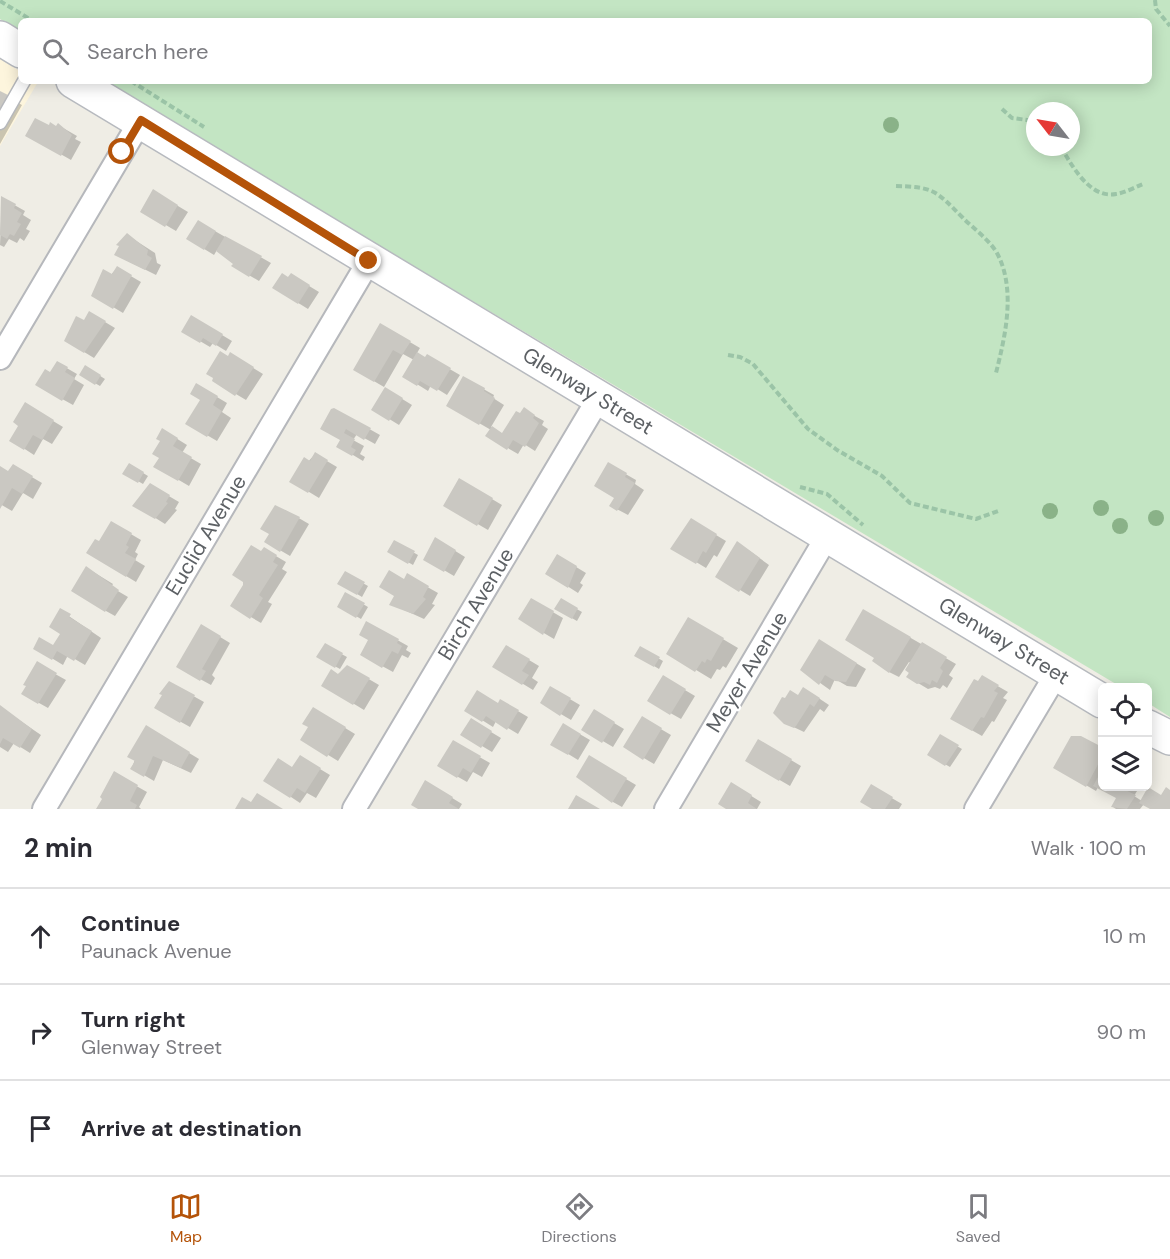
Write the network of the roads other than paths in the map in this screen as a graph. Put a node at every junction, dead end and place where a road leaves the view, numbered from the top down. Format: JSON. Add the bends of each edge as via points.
{"nodes":[{"id":1,"x":0,"y":38,"type":"edge"},
{"id":2,"x":18,"y":49,"type":"edge"},
{"id":3,"x":22,"y":84,"type":"edge"},
{"id":4,"x":78,"y":84,"type":"edge"},
{"id":5,"x":141,"y":120,"type":"junction"},
{"id":6,"x":0,"y":123,"type":"edge"},
{"id":7,"x":369,"y":261,"type":"junction"},
{"id":8,"x":0,"y":358,"type":"edge"},
{"id":9,"x":599,"y":398,"type":"junction"},
{"id":10,"x":828,"y":535,"type":"junction"},
{"id":11,"x":1057,"y":673,"type":"junction"},
{"id":12,"x":1098,"y":699,"type":"edge"},
{"id":13,"x":1152,"y":729,"type":"edge"},
{"id":14,"x":1170,"y":738,"type":"edge"},
{"id":15,"x":44,"y":809,"type":"edge"},
{"id":16,"x":354,"y":809,"type":"edge"},
{"id":17,"x":666,"y":809,"type":"edge"},
{"id":18,"x":976,"y":809,"type":"edge"}],
"edges":[{"from":1,"to":2,"type":"street"},
{"from":3,"to":6,"type":"lane"},
{"from":4,"to":5,"type":"street","name":"Glenway Street"},
{"from":5,"to":7,"type":"street","name":"Glenway Street"},
{"from":5,"to":8,"type":"street"},
{"from":7,"to":9,"type":"street","name":"Glenway Street"},
{"from":7,"to":15,"type":"street","name":"Euclid Avenue"},
{"from":9,"to":10,"type":"street","name":"Glenway Street"},
{"from":9,"to":16,"type":"street","name":"Birch Avenue"},
{"from":10,"to":11,"type":"street","name":"Glenway Street"},
{"from":10,"to":17,"type":"street","name":"Meyer Avenue"},
{"from":11,"to":12,"type":"street","name":"Glenway Street"},
{"from":11,"to":18,"type":"street"},
{"from":13,"to":14,"type":"street"}]}
